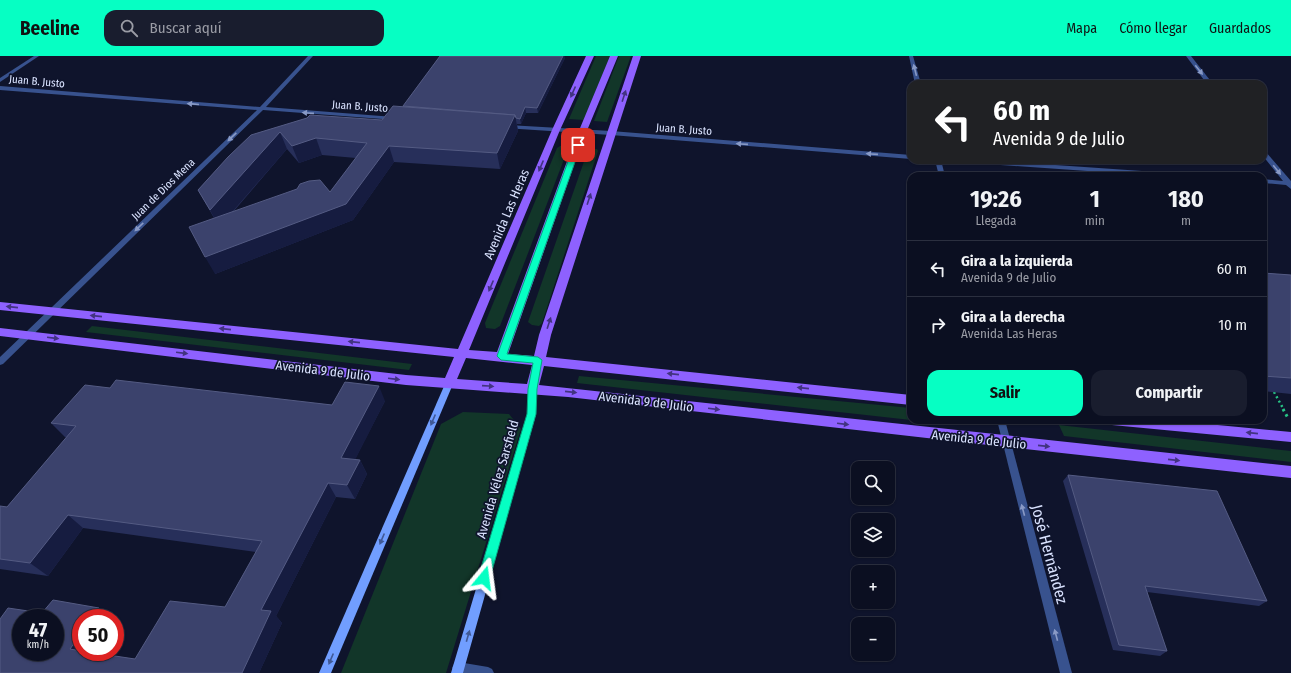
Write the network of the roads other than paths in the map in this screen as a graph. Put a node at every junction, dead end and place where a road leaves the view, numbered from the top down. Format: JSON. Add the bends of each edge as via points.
{"nodes":[{"id":1,"x":37,"y":56,"type":"edge"},
{"id":2,"x":311,"y":56,"type":"edge"},
{"id":3,"x":590,"y":56,"type":"edge"},
{"id":4,"x":614,"y":56,"type":"edge"},
{"id":5,"x":637,"y":56,"type":"edge"},
{"id":6,"x":911,"y":56,"type":"edge"},
{"id":7,"x":1188,"y":56,"type":"edge"},
{"id":8,"x":0,"y":80,"type":"edge"},
{"id":9,"x":917,"y":80,"type":"edge"},
{"id":10,"x":1207,"y":80,"type":"edge"},
{"id":11,"x":0,"y":88,"type":"edge"},
{"id":12,"x":260,"y":110,"type":"junction"},
{"id":13,"x":400,"y":119,"type":"edge"},
{"id":14,"x":503,"y":126,"type":"edge"},
{"id":15,"x":556,"y":130,"type":"junction"},
{"id":16,"x":583,"y":132,"type":"junction"},
{"id":17,"x":611,"y":133,"type":"junction"},
{"id":18,"x":907,"y":156,"type":"edge"},
{"id":19,"x":1267,"y":157,"type":"edge"},
{"id":20,"x":1015,"y":164,"type":"edge"},
{"id":21,"x":1128,"y":172,"type":"edge"},
{"id":22,"x":1267,"y":182,"type":"edge"},
{"id":23,"x":1290,"y":184,"type":"edge"},
{"id":24,"x":0,"y":306,"type":"edge"},
{"id":25,"x":52,"y":312,"type":"junction"},
{"id":26,"x":0,"y":332,"type":"edge"},
{"id":27,"x":27,"y":334,"type":"junction"},
{"id":28,"x":463,"y":354,"type":"junction"},
{"id":29,"x":501,"y":356,"type":"junction"},
{"id":30,"x":538,"y":360,"type":"junction"},
{"id":31,"x":0,"y":362,"type":"edge"},
{"id":32,"x":449,"y":384,"type":"junction"},
{"id":33,"x":532,"y":389,"type":"junction"},
{"id":34,"x":907,"y":400,"type":"edge"},
{"id":35,"x":1002,"y":424,"type":"edge"},
{"id":36,"x":1154,"y":424,"type":"edge"},
{"id":37,"x":1291,"y":437,"type":"edge"},
{"id":38,"x":1006,"y":442,"type":"junction"},
{"id":39,"x":1291,"y":472,"type":"edge"},
{"id":40,"x":458,"y":671,"type":"edge"},
{"id":41,"x":325,"y":673,"type":"edge"},
{"id":42,"x":488,"y":673,"type":"edge"},
{"id":43,"x":1066,"y":673,"type":"edge"}],
"edges":[{"from":1,"to":8,"type":"street"},
{"from":2,"to":12,"type":"street","name":"Juan de Dios Mena"},
{"from":3,"to":15,"type":"main road","name":"Avenida Las Heras","one_way":true},
{"from":4,"to":16,"type":"main road"},
{"from":17,"to":5,"type":"main road","one_way":true},
{"from":9,"to":6,"type":"street","one_way":true},
{"from":7,"to":10,"type":"street","one_way":true},
{"from":12,"to":11,"type":"street","name":"Juan B. Justo","one_way":true},
{"from":13,"to":12,"type":"street","name":"Juan B. Justo","one_way":true},
{"from":12,"to":25,"type":"street","name":"Juan de Dios Mena","one_way":true},
{"from":14,"to":15,"type":"street","name":"Juan B. Justo"},
{"from":15,"to":16,"type":"street","name":"Juan B. Justo"},
{"from":15,"to":28,"type":"main road","name":"Avenida Las Heras","one_way":true},
{"from":16,"to":17,"type":"street","name":"Juan B. Justo"},
{"from":16,"to":29,"type":"main road"},
{"from":18,"to":17,"type":"street","name":"Juan B. Justo","one_way":true},
{"from":30,"to":17,"type":"main road","one_way":true},
{"from":19,"to":23,"type":"street","one_way":true},
{"from":20,"to":21,"type":"street"},
{"from":22,"to":23,"type":"street"},
{"from":25,"to":24,"type":"main road","one_way":true},
{"from":25,"to":27,"type":"street","name":"Juan de Dios Mena"},
{"from":28,"to":25,"type":"main road","one_way":true},
{"from":26,"to":27,"type":"main road","name":"Avenida 9 de Julio"},
{"from":27,"to":31,"type":"street","name":"Juan de Dios Mena"},
{"from":27,"to":32,"type":"main road","name":"Avenida 9 de Julio","one_way":true},
{"from":28,"to":29,"type":"main road"},
{"from":28,"to":32,"type":"main road","name":"Avenida Las Heras"},
{"from":29,"to":30,"type":"main road"},
{"from":30,"to":33,"type":"main road","name":"Avenida Vélez Sarsfield"},
{"from":34,"to":30,"type":"main road","one_way":true},
{"from":32,"to":33,"type":"main road","name":"Avenida 9 de Julio","one_way":true},
{"from":32,"to":41,"type":"main road","one_way":true},
{"from":33,"to":38,"type":"main road","name":"Avenida 9 de Julio","one_way":true},
{"from":40,"to":33,"type":"main road","name":"Avenida Vélez Sarsfield","one_way":true,"via":[[532,414]]},
{"from":35,"to":38,"type":"street","name":"José Hernández"},
{"from":37,"to":36,"type":"main road","one_way":true},
{"from":38,"to":39,"type":"main road","name":"Avenida 9 de Julio","one_way":true},
{"from":43,"to":38,"type":"street","name":"José Hernández","one_way":true},
{"from":40,"to":42,"type":"street"}]}
